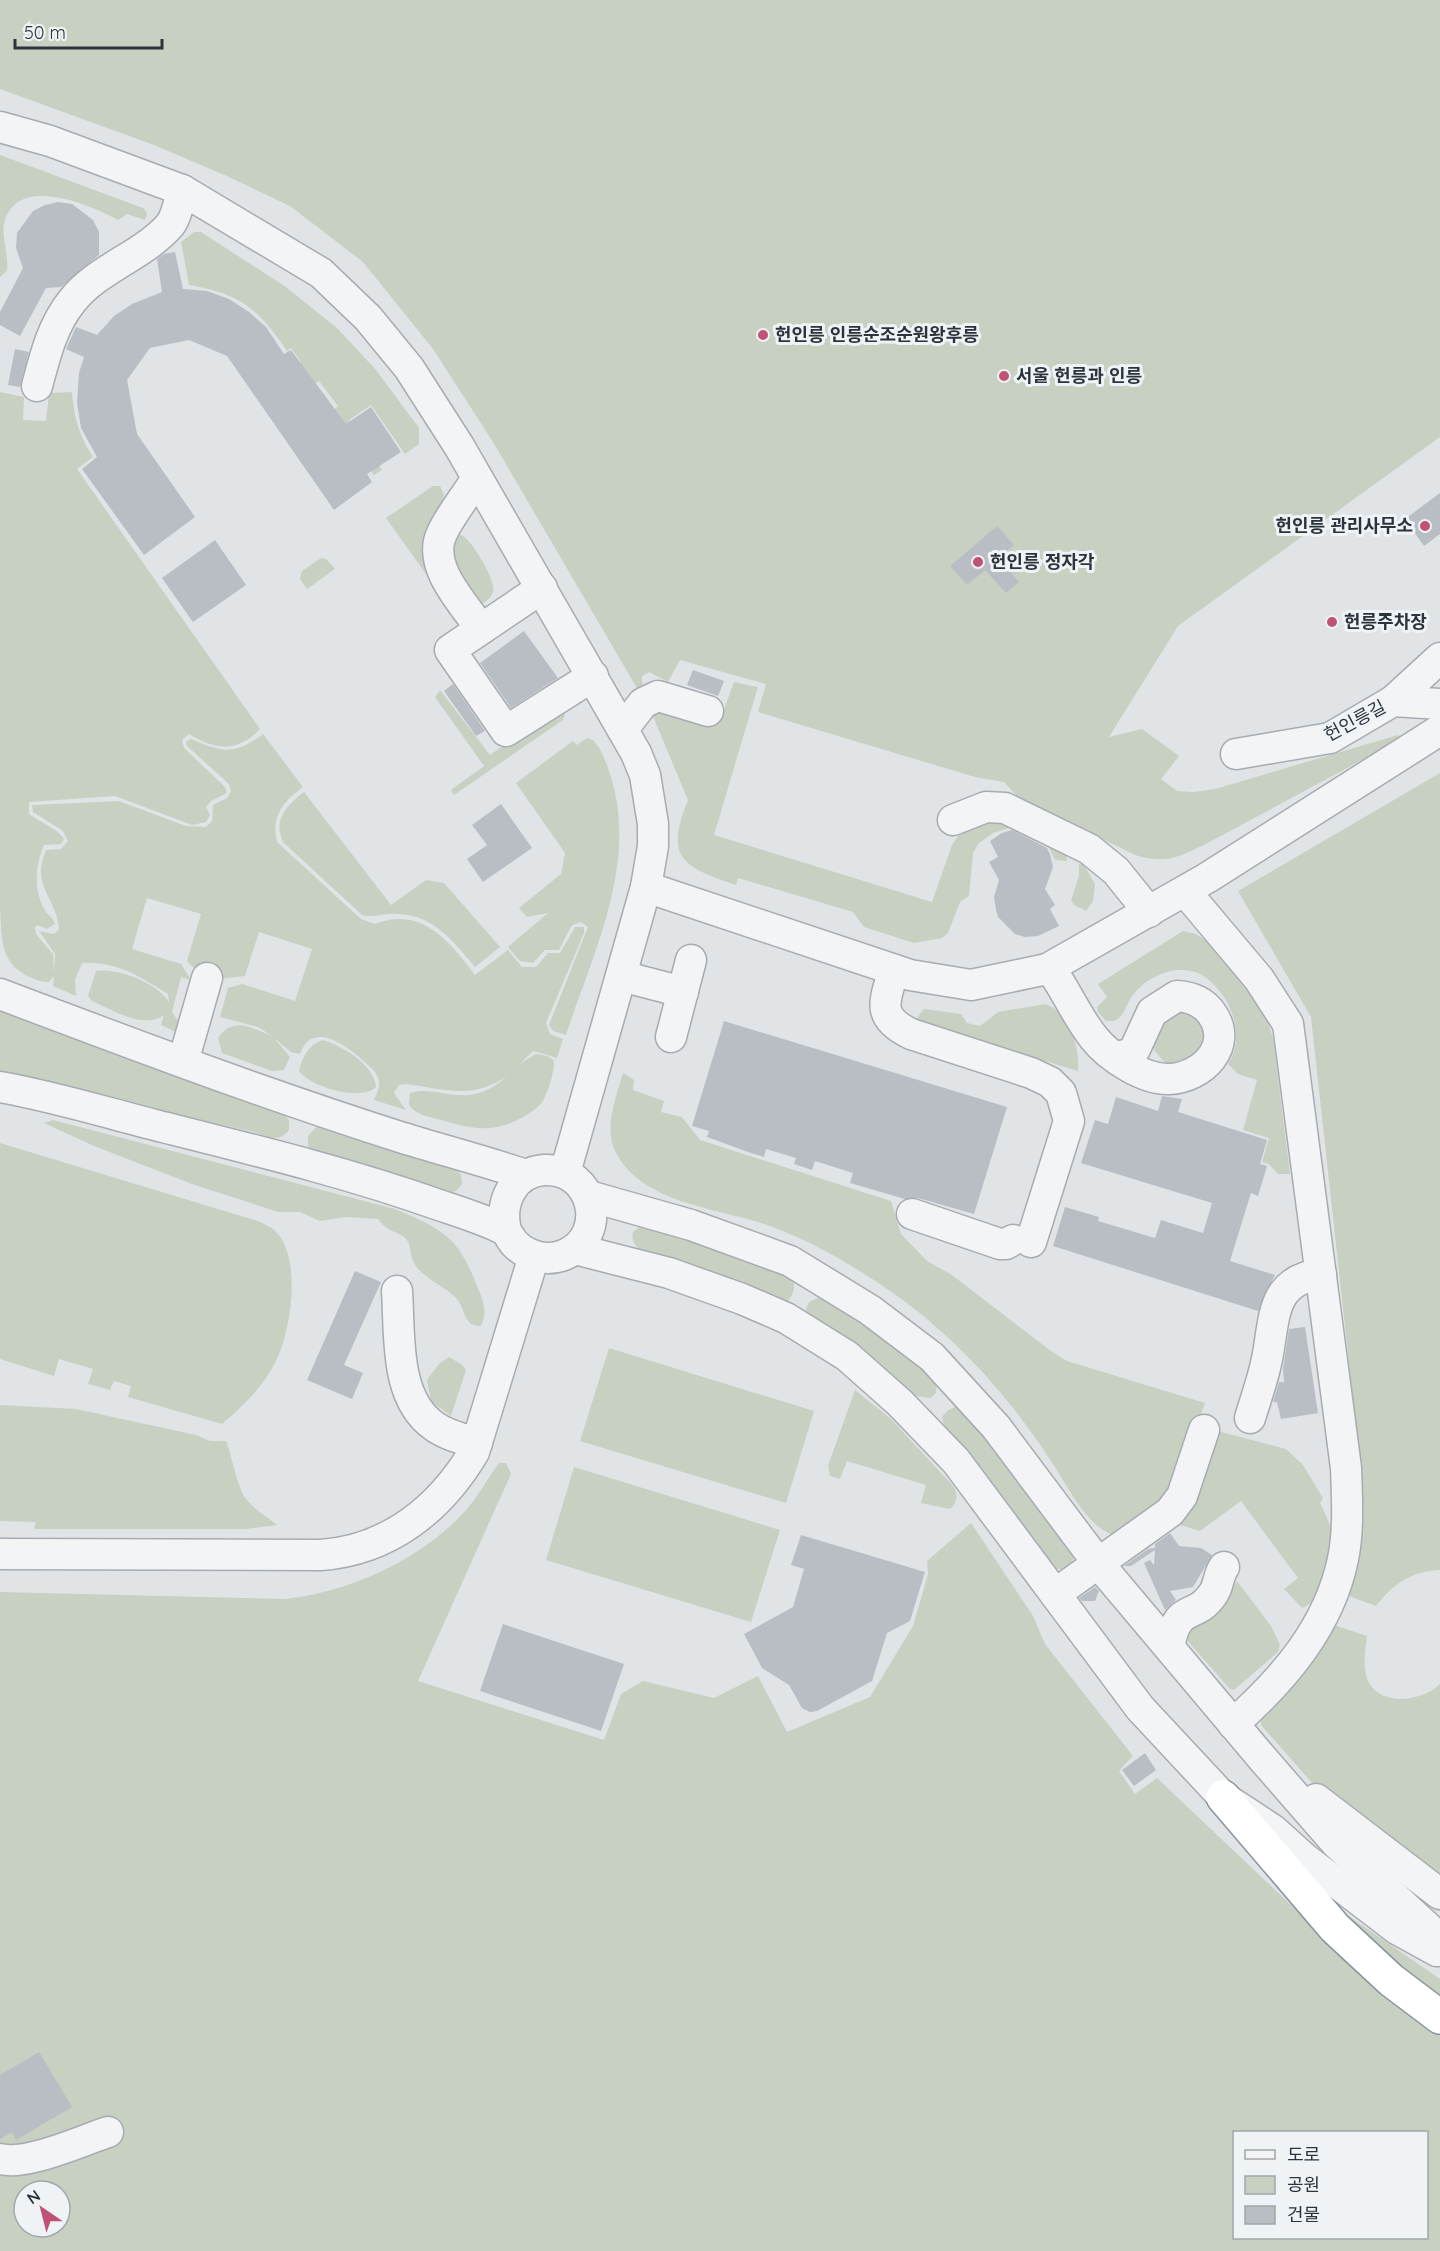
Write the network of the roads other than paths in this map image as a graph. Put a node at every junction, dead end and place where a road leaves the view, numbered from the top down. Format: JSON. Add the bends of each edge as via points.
{"nodes":[{"id":1,"x":0,"y":127,"type":"edge"},
{"id":2,"x":182,"y":190,"type":"junction"},
{"id":3,"x":37,"y":386,"type":"dead end"},
{"id":4,"x":477,"y":478,"type":"junction"},
{"id":5,"x":542,"y":588,"type":"junction"},
{"id":6,"x":481,"y":629,"type":"junction"},
{"id":7,"x":1440,"y":658,"type":"edge"},
{"id":8,"x":593,"y":676,"type":"junction"},
{"id":9,"x":1393,"y":701,"type":"junction"},
{"id":10,"x":1440,"y":704,"type":"edge"},
{"id":11,"x":708,"y":711,"type":"dead end"},
{"id":12,"x":623,"y":729,"type":"junction"},
{"id":13,"x":1440,"y":730,"type":"edge"},
{"id":14,"x":1236,"y":754,"type":"dead end"},
{"id":15,"x":953,"y":819,"type":"dead end"},
{"id":16,"x":646,"y":887,"type":"junction"},
{"id":17,"x":1185,"y":891,"type":"junction"},
{"id":18,"x":1149,"y":912,"type":"junction"},
{"id":19,"x":691,"y":960,"type":"dead end"},
{"id":20,"x":1050,"y":968,"type":"junction"},
{"id":21,"x":894,"y":970,"type":"junction"},
{"id":22,"x":621,"y":976,"type":"junction"},
{"id":23,"x":207,"y":978,"type":"dead end"},
{"id":24,"x":683,"y":993,"type":"junction"},
{"id":25,"x":0,"y":994,"type":"edge"},
{"id":26,"x":671,"y":1037,"type":"dead end"},
{"id":27,"x":1116,"y":1057,"type":"dead end"},
{"id":28,"x":183,"y":1062,"type":"junction"},
{"id":29,"x":0,"y":1087,"type":"edge"},
{"id":30,"x":565,"y":1173,"type":"junction"},
{"id":31,"x":526,"y":1175,"type":"junction"},
{"id":32,"x":589,"y":1196,"type":"junction"},
{"id":33,"x":912,"y":1214,"type":"dead end"},
{"id":34,"x":506,"y":1230,"type":"junction"},
{"id":35,"x":575,"y":1249,"type":"junction"},
{"id":36,"x":534,"y":1256,"type":"junction"},
{"id":37,"x":1320,"y":1274,"type":"junction"},
{"id":38,"x":397,"y":1291,"type":"dead end"},
{"id":39,"x":1250,"y":1418,"type":"dead end"},
{"id":40,"x":1204,"y":1430,"type":"dead end"},
{"id":41,"x":477,"y":1443,"type":"junction"},
{"id":42,"x":0,"y":1554,"type":"edge"},
{"id":43,"x":1098,"y":1563,"type":"junction"},
{"id":44,"x":1224,"y":1567,"type":"dead end"},
{"id":45,"x":1055,"y":1594,"type":"junction"},
{"id":46,"x":1169,"y":1647,"type":"junction"},
{"id":47,"x":1233,"y":1724,"type":"junction"},
{"id":48,"x":1270,"y":1768,"type":"junction"},
{"id":49,"x":1223,"y":1797,"type":"junction"},
{"id":50,"x":1440,"y":1894,"type":"edge"},
{"id":51,"x":1440,"y":1939,"type":"edge"},
{"id":52,"x":1440,"y":1953,"type":"edge"},
{"id":53,"x":1440,"y":2017,"type":"edge"},
{"id":54,"x":108,"y":2132,"type":"dead end"},
{"id":55,"x":0,"y":2159,"type":"edge"}],
"edges":[{"from":1,"to":2,"type":"street","via":[[50,141]]},
{"from":2,"to":3,"type":"street","via":[[171,224],[73,300],[50,339]]},
{"from":2,"to":4,"type":"street","via":[[321,273],[368,318],[409,368]]},
{"from":4,"to":5,"type":"street"},
{"from":4,"to":6,"type":"street","via":[[441,534],[438,546],[442,570]]},
{"from":5,"to":6,"type":"street"},
{"from":5,"to":8,"type":"street"},
{"from":6,"to":8,"type":"street","via":[[450,650],[506,731]]},
{"from":7,"to":9,"type":"street"},
{"from":8,"to":12,"type":"street"},
{"from":9,"to":10,"type":"street","name":"헌인릉길"},
{"from":9,"to":14,"type":"street","name":"헌인릉길","via":[[1330,738]]},
{"from":11,"to":12,"type":"street","via":[[658,696],[644,703]]},
{"from":12,"to":16,"type":"street","via":[[645,775],[649,793],[653,846]]},
{"from":13,"to":17,"type":"street"},
{"from":15,"to":18,"type":"street","via":[[986,807],[1005,808],[1089,849],[1116,871]]},
{"from":16,"to":21,"type":"street"},
{"from":16,"to":22,"type":"street"},
{"from":17,"to":18,"type":"street"},
{"from":17,"to":37,"type":"street","via":[[1259,979],[1286,1018]]},
{"from":18,"to":20,"type":"street"},
{"from":19,"to":24,"type":"street"},
{"from":20,"to":21,"type":"street","via":[[971,985]]},
{"from":20,"to":27,"type":"street","via":[[1095,1039]]},
{"from":21,"to":33,"type":"street","via":[[884,1005],[897,1027],[1043,1078],[1061,1093],[1062,1104],[1055,1111],[1019,1239],[1000,1244]]},
{"from":22,"to":24,"type":"street"},
{"from":22,"to":30,"type":"street"},
{"from":23,"to":28,"type":"street"},
{"from":24,"to":26,"type":"street"},
{"from":25,"to":28,"type":"street"},
{"from":28,"to":31,"type":"street","via":[[401,1137]]},
{"from":29,"to":34,"type":"street","via":[[305,1162],[412,1195]]},
{"from":30,"to":31,"type":"street","via":[[540,1170]]},
{"from":30,"to":32,"type":"street","via":[[581,1184]]},
{"from":31,"to":34,"type":"street","via":[[507,1197],[503,1211]]},
{"from":32,"to":35,"type":"street","via":[[591,1225]]},
{"from":32,"to":43,"type":"street","via":[[691,1225],[790,1262],[870,1310],[951,1377],[996,1427]]},
{"from":34,"to":36,"type":"street","via":[[520,1249]]},
{"from":35,"to":36,"type":"street","via":[[555,1257]]},
{"from":35,"to":45,"type":"street","via":[[669,1273],[742,1299],[786,1318],[847,1356],[956,1461]]},
{"from":36,"to":41,"type":"street"},
{"from":37,"to":39,"type":"street","via":[[1301,1278],[1286,1288],[1276,1305],[1267,1361]]},
{"from":37,"to":47,"type":"street","via":[[1346,1468],[1343,1560],[1305,1647],[1276,1684]]},
{"from":38,"to":41,"type":"street","via":[[403,1372],[419,1410],[434,1426]]},
{"from":40,"to":43,"type":"street","via":[[1177,1503],[1170,1512]]},
{"from":41,"to":42,"type":"street","via":[[460,1476],[426,1512],[390,1537],[362,1549],[266,1556]]},
{"from":43,"to":45,"type":"street"},
{"from":43,"to":46,"type":"street"},
{"from":44,"to":46,"type":"street","via":[[1208,1600],[1180,1616]]},
{"from":45,"to":49,"type":"street","via":[[1140,1708]]},
{"from":46,"to":47,"type":"street"},
{"from":47,"to":48,"type":"street"},
{"from":48,"to":50,"type":"street"},
{"from":48,"to":51,"type":"street","via":[[1336,1843]]},
{"from":49,"to":52,"type":"street","via":[[1274,1830],[1397,1929]]},
{"from":49,"to":53,"type":"highway","via":[[1335,1928],[1391,1980]]},
{"from":54,"to":55,"type":"street","via":[[24,2159]]}]}
